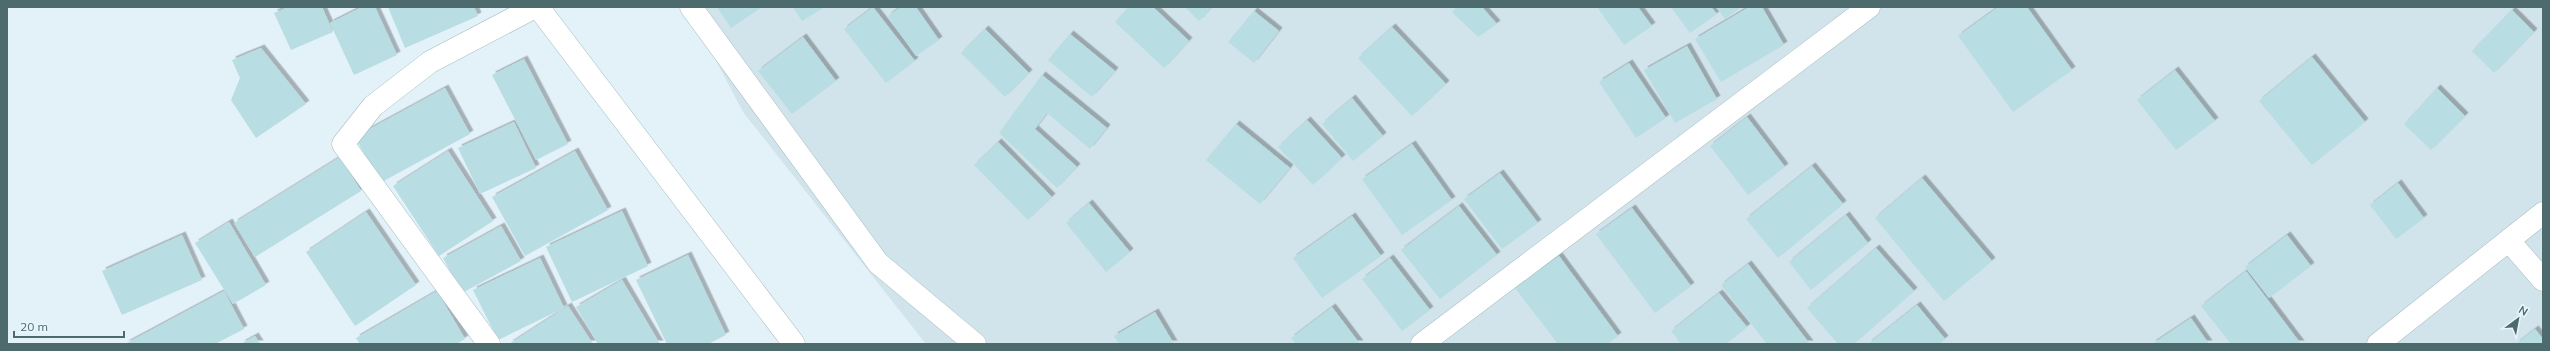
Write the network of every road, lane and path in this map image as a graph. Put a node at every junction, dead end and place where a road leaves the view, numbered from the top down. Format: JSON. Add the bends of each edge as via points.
{"nodes":[{"id":1,"x":535,"y":7,"type":"edge"},
{"id":2,"x":538,"y":7,"type":"edge"},
{"id":3,"x":691,"y":7,"type":"edge"},
{"id":4,"x":1869,"y":7,"type":"edge"},
{"id":5,"x":2543,"y":213,"type":"edge"},
{"id":6,"x":2509,"y":241,"type":"junction"},
{"id":7,"x":2543,"y":280,"type":"edge"},
{"id":8,"x":489,"y":344,"type":"edge"},
{"id":9,"x":794,"y":344,"type":"edge"},
{"id":10,"x":975,"y":344,"type":"edge"},
{"id":11,"x":1422,"y":344,"type":"edge"},
{"id":12,"x":2378,"y":344,"type":"edge"}],
"edges":[{"from":1,"to":8,"type":"street","via":[[430,62],[373,106],[343,144]]},
{"from":2,"to":9,"type":"street"},
{"from":3,"to":10,"type":"street","via":[[878,263]]},
{"from":4,"to":11,"type":"street"},
{"from":5,"to":6,"type":"street"},
{"from":6,"to":7,"type":"street"},
{"from":6,"to":12,"type":"street"}]}
